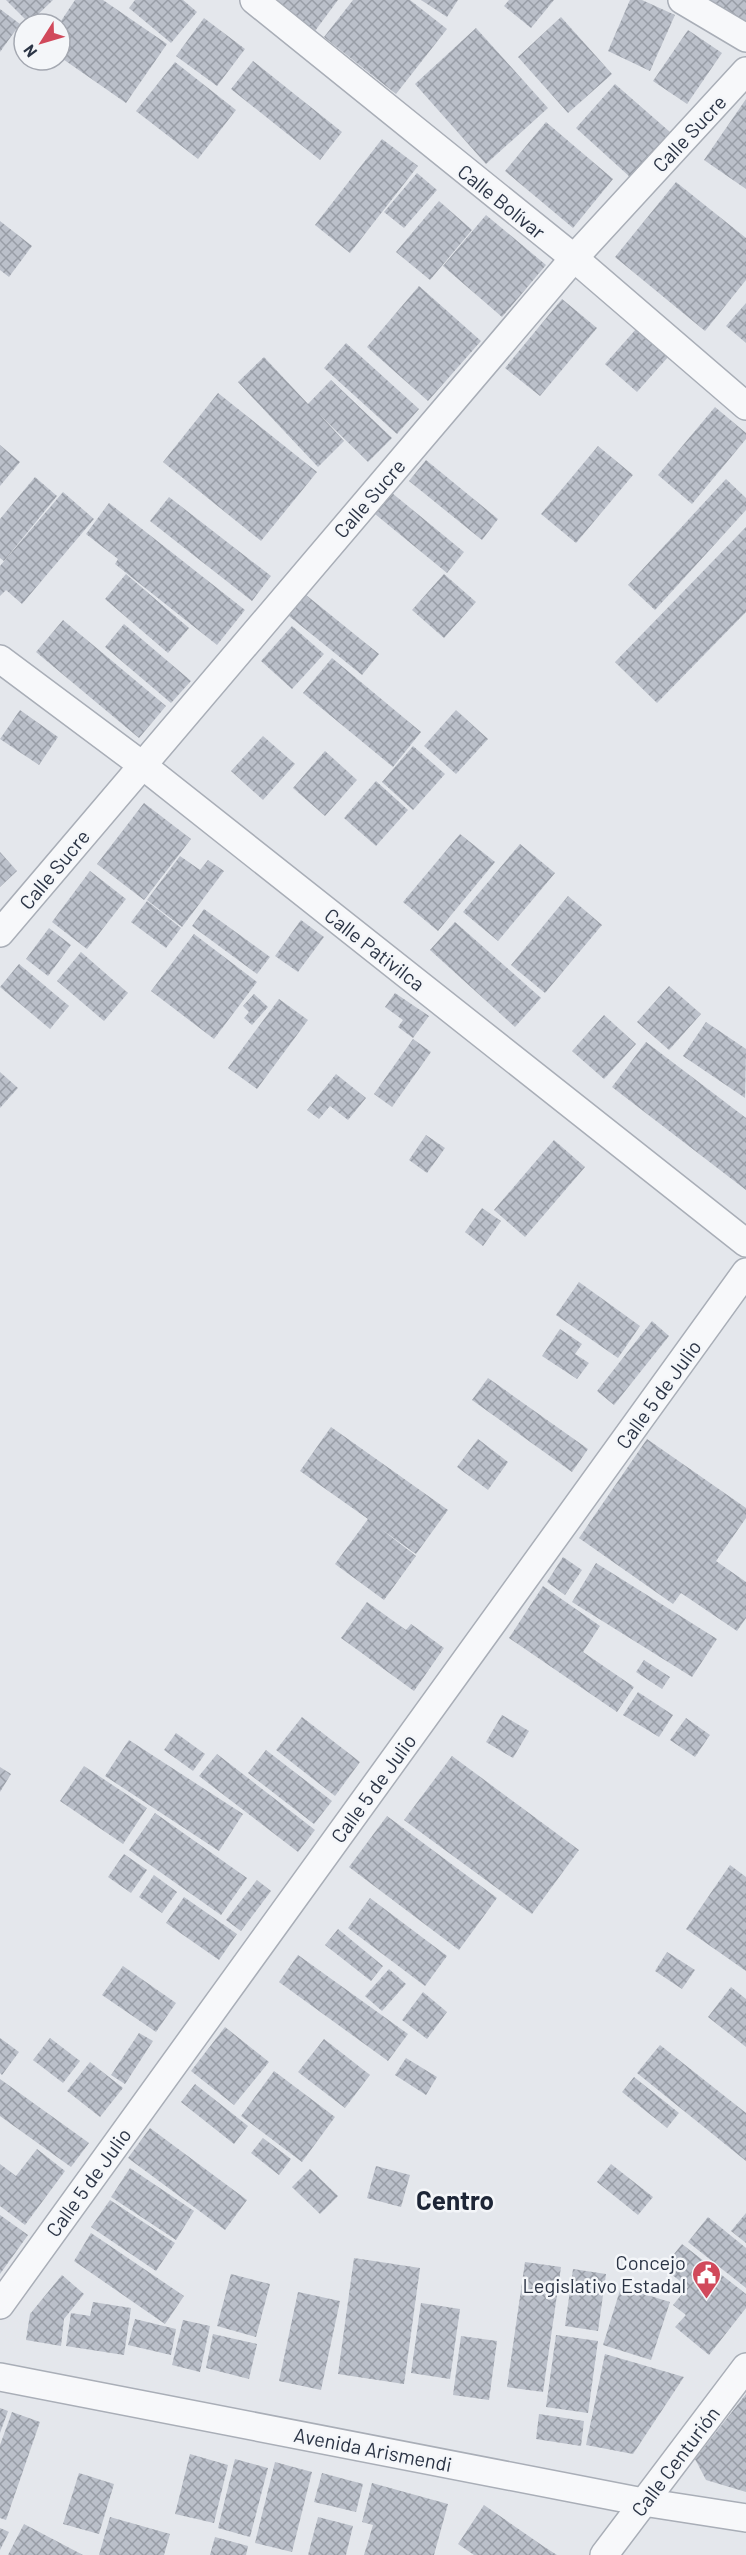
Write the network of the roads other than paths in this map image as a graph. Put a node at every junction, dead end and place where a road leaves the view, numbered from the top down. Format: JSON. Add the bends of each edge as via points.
{"nodes":[{"id":1,"x":254,"y":0,"type":"edge"},
{"id":2,"x":682,"y":0,"type":"edge"},
{"id":3,"x":746,"y":38,"type":"edge"},
{"id":4,"x":746,"y":71,"type":"edge"},
{"id":5,"x":574,"y":258,"type":"junction"},
{"id":6,"x":746,"y":406,"type":"edge"},
{"id":7,"x":0,"y":659,"type":"edge"},
{"id":8,"x":142,"y":765,"type":"junction"},
{"id":9,"x":0,"y":933,"type":"edge"},
{"id":10,"x":746,"y":1243,"type":"edge"},
{"id":11,"x":746,"y":1272,"type":"edge"},
{"id":12,"x":0,"y":2305,"type":"edge"},
{"id":13,"x":746,"y":2367,"type":"edge"},
{"id":14,"x":0,"y":2377,"type":"edge"},
{"id":15,"x":643,"y":2502,"type":"junction"},
{"id":16,"x":746,"y":2518,"type":"edge"},
{"id":17,"x":604,"y":2555,"type":"edge"}],
"edges":[{"from":1,"to":5,"type":"street","name":"Calle Bolívar"},
{"from":2,"to":3,"type":"street"},
{"from":4,"to":5,"type":"street","name":"Calle Sucre"},
{"from":5,"to":6,"type":"street","name":"Calle Bolívar"},
{"from":5,"to":8,"type":"street","name":"Calle Sucre"},
{"from":7,"to":8,"type":"street","name":"Calle Pativilca"},
{"from":8,"to":9,"type":"street","name":"Calle Sucre"},
{"from":8,"to":10,"type":"street","name":"Calle Pativilca"},
{"from":11,"to":12,"type":"street","name":"Calle 5 de Julio"},
{"from":13,"to":15,"type":"street","name":"Calle Centurión"},
{"from":14,"to":15,"type":"street","name":"Avenida Arismendi"},
{"from":15,"to":16,"type":"street","name":"Avenida Arismendi"},
{"from":15,"to":17,"type":"street","name":"Calle Centurión"}]}
